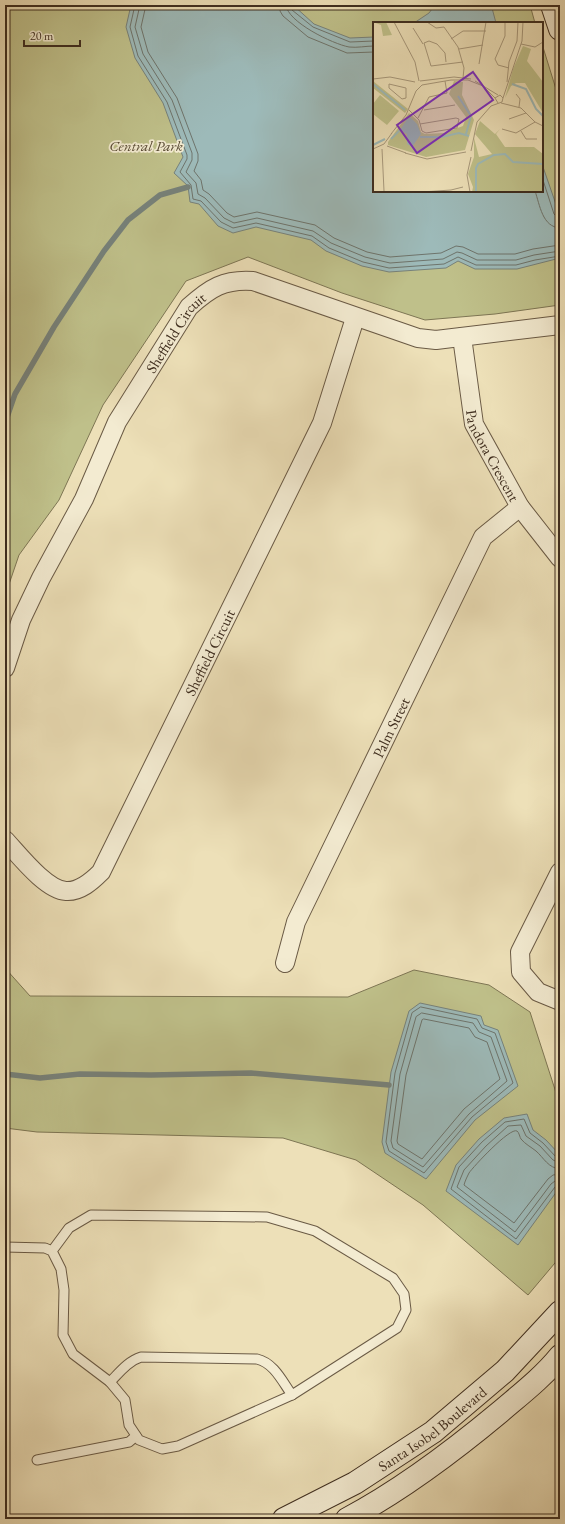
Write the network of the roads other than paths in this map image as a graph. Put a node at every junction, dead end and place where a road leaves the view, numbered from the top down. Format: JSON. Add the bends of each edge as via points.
{"nodes":[{"id":1,"x":552,"y":5,"type":"edge"},
{"id":2,"x":560,"y":28,"type":"edge"},
{"id":3,"x":355,"y":318,"type":"junction"},
{"id":4,"x":560,"y":324,"type":"edge"},
{"id":5,"x":462,"y":337,"type":"junction"},
{"id":6,"x":520,"y":507,"type":"junction"},
{"id":7,"x":560,"y":558,"type":"edge"},
{"id":8,"x":5,"y":668,"type":"edge"},
{"id":9,"x":5,"y":840,"type":"edge"},
{"id":10,"x":560,"y":872,"type":"edge"},
{"id":11,"x":285,"y":963,"type":"dead end"},
{"id":12,"x":560,"y":1001,"type":"edge"},
{"id":13,"x":5,"y":1247,"type":"edge"},
{"id":14,"x":52,"y":1251,"type":"junction"},
{"id":15,"x":559,"y":1316,"type":"edge"},
{"id":16,"x":560,"y":1356,"type":"edge"},
{"id":17,"x":110,"y":1382,"type":"junction"},
{"id":18,"x":292,"y":1395,"type":"junction"},
{"id":19,"x":136,"y":1436,"type":"junction"},
{"id":20,"x":37,"y":1460,"type":"dead end"},
{"id":21,"x":284,"y":1519,"type":"edge"},
{"id":22,"x":347,"y":1519,"type":"edge"}],
"edges":[{"from":1,"to":2,"type":"street"},
{"from":3,"to":5,"type":"street","name":"Sheffield Circuit","via":[[418,338],[436,340]]},
{"from":3,"to":8,"type":"street","name":"Sheffield Circuit","via":[[253,281],[238,280],[220,284],[203,294],[189,307],[117,422],[84,499],[41,578],[22,620]]},
{"from":3,"to":9,"type":"street","name":"Sheffield Circuit","via":[[319,430],[101,872],[78,889],[66,891],[44,880]]},
{"from":4,"to":5,"type":"street","name":"Sheffield Circuit"},
{"from":5,"to":6,"type":"street","name":"Pandora Crescent","via":[[474,424]]},
{"from":6,"to":7,"type":"street","name":"Pandora Crescent"},
{"from":6,"to":11,"type":"street","name":"Palm Street","via":[[483,537],[296,922]]},
{"from":10,"to":12,"type":"street","via":[[520,952],[521,972],[538,992]]},
{"from":13,"to":14,"type":"lane","via":[[45,1248]]},
{"from":14,"to":17,"type":"lane","via":[[61,1269],[64,1290],[64,1335],[73,1354]]},
{"from":14,"to":18,"type":"lane","via":[[69,1228],[91,1215],[266,1218],[314,1231],[393,1278],[404,1294],[406,1310],[397,1328]]},
{"from":15,"to":21,"type":"street","name":"Santa Isobel Boulevard","via":[[505,1371],[433,1432],[355,1483]]},
{"from":16,"to":22,"type":"street","name":"Santa Isobel Boulevard","via":[[544,1374],[462,1444],[381,1501]]},
{"from":17,"to":18,"type":"lane","via":[[128,1363],[141,1357],[257,1359],[272,1366]]},
{"from":17,"to":19,"type":"lane","via":[[125,1400],[129,1425]]},
{"from":18,"to":19,"type":"lane","via":[[178,1446],[162,1449],[139,1440]]},
{"from":19,"to":20,"type":"lane","via":[[129,1442]]}]}
